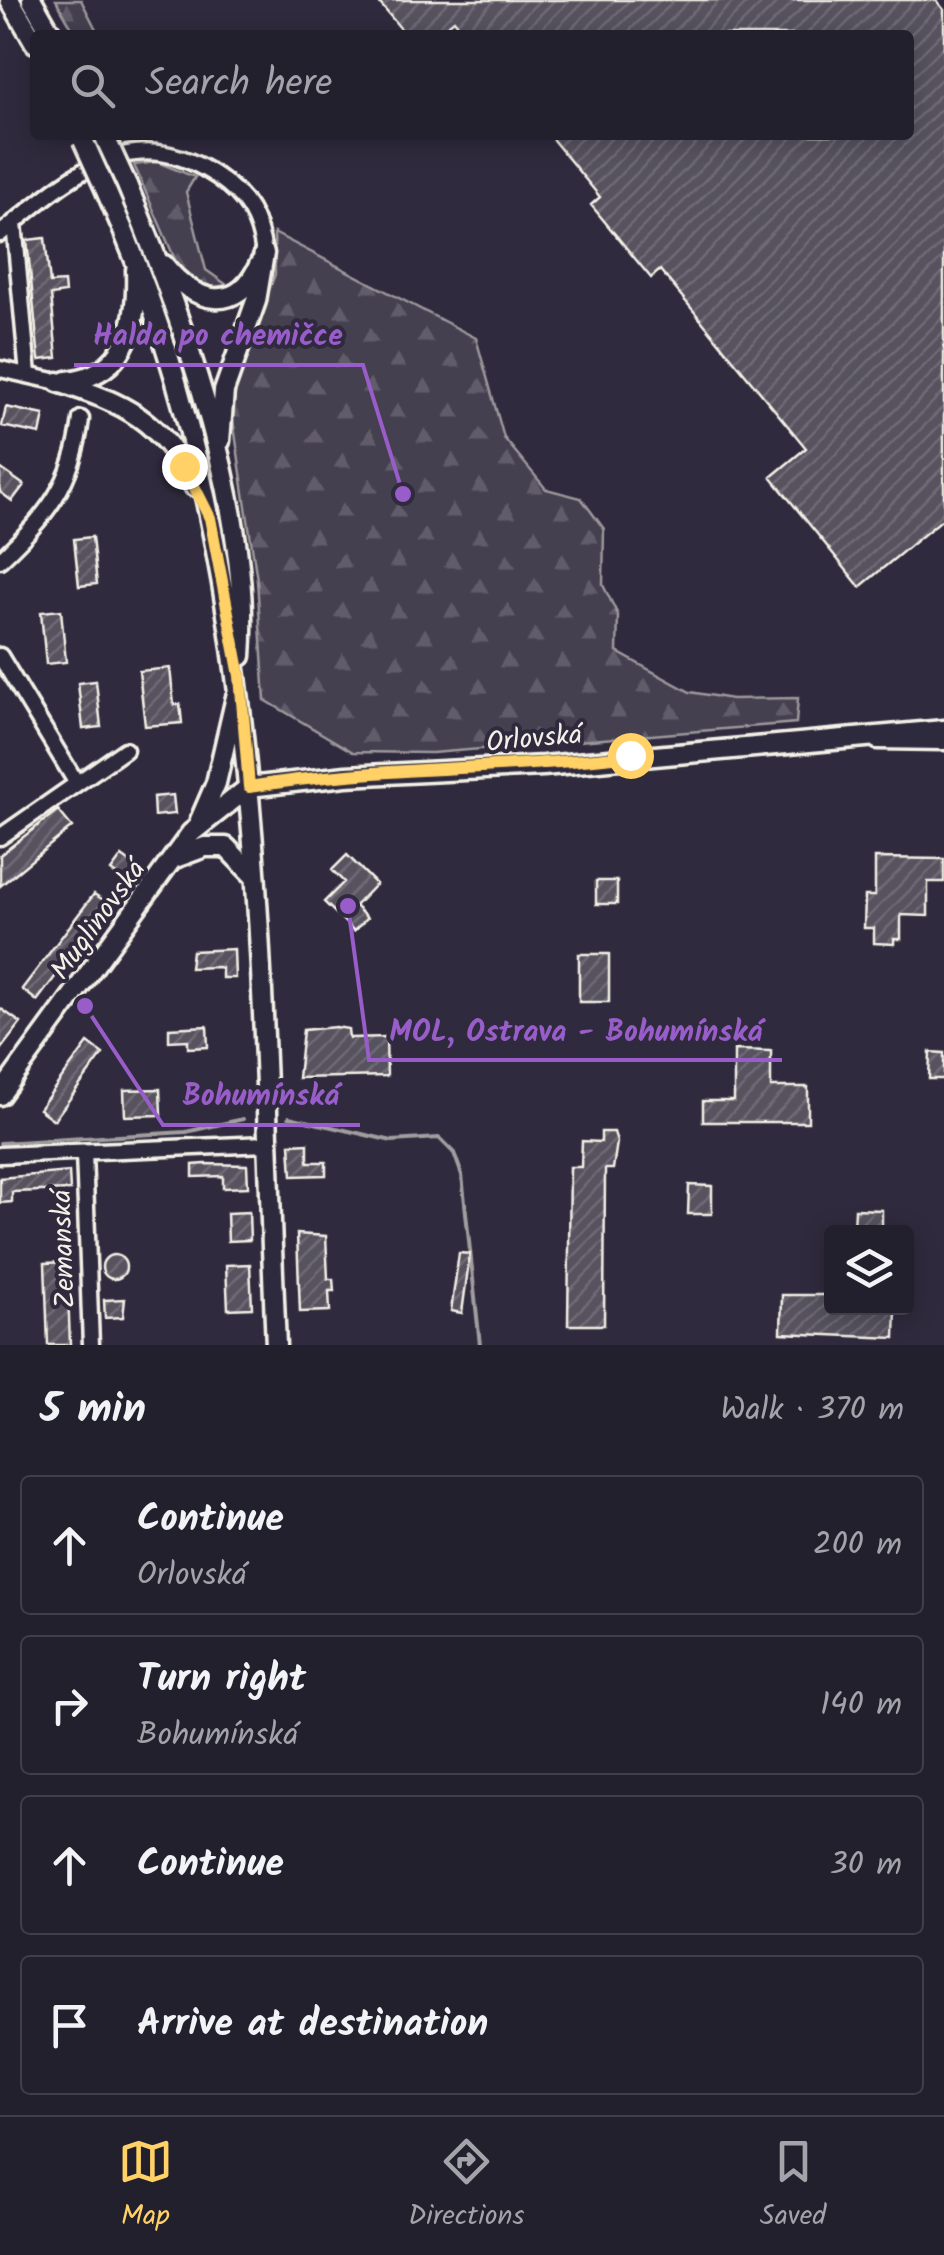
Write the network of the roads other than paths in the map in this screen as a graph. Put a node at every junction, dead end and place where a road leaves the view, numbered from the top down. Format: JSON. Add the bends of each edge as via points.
{"nodes":[{"id":1,"x":10,"y":0,"type":"edge"},
{"id":2,"x":32,"y":0,"type":"edge"},
{"id":3,"x":49,"y":30,"type":"edge"},
{"id":4,"x":30,"y":35,"type":"edge"},
{"id":5,"x":83,"y":140,"type":"edge"},
{"id":6,"x":106,"y":140,"type":"edge"},
{"id":7,"x":14,"y":223,"type":"junction"},
{"id":8,"x":0,"y":234,"type":"edge"},
{"id":9,"x":148,"y":236,"type":"junction"},
{"id":10,"x":264,"y":253,"type":"junction"},
{"id":11,"x":135,"y":254,"type":"junction"},
{"id":12,"x":0,"y":369,"type":"edge"},
{"id":13,"x":28,"y":375,"type":"junction"},
{"id":14,"x":58,"y":382,"type":"junction"},
{"id":15,"x":81,"y":419,"type":"dead end"},
{"id":16,"x":219,"y":467,"type":"junction"},
{"id":17,"x":210,"y":518,"type":"junction"},
{"id":18,"x":0,"y":560,"type":"edge"},
{"id":19,"x":0,"y":656,"type":"edge"},
{"id":20,"x":240,"y":676,"type":"junction"},
{"id":21,"x":944,"y":730,"type":"edge"},
{"id":22,"x":856,"y":737,"type":"junction"},
{"id":23,"x":944,"y":742,"type":"edge"},
{"id":24,"x":125,"y":750,"type":"dead end"},
{"id":25,"x":76,"y":782,"type":"junction"},
{"id":26,"x":249,"y":787,"type":"junction"},
{"id":27,"x":197,"y":825,"type":"junction"},
{"id":28,"x":0,"y":837,"type":"edge"},
{"id":29,"x":175,"y":858,"type":"junction"},
{"id":30,"x":254,"y":876,"type":"junction"},
{"id":31,"x":0,"y":1096,"type":"edge"},
{"id":32,"x":267,"y":1144,"type":"junction"},
{"id":33,"x":84,"y":1152,"type":"junction"},
{"id":34,"x":0,"y":1155,"type":"edge"},
{"id":35,"x":90,"y":1345,"type":"edge"},
{"id":36,"x":276,"y":1345,"type":"edge"}],
"edges":[{"from":1,"to":4,"type":"main road"},
{"from":2,"to":3,"type":"main road"},
{"from":5,"to":11,"type":"main road","bridge":true},
{"from":6,"to":9,"type":"main road","bridge":true},
{"from":7,"to":8,"type":"street"},
{"from":7,"to":10,"type":"street","via":[[77,173],[123,153],[146,152],[205,168],[244,198],[259,222]]},
{"from":7,"to":13,"type":"street"},
{"from":9,"to":10,"type":"main road","via":[[174,278],[202,298],[248,283]]},
{"from":9,"to":16,"type":"main road"},
{"from":10,"to":16,"type":"main road","via":[[256,301],[224,391]]},
{"from":11,"to":14,"type":"main road","via":[[130,337],[103,369]]},
{"from":11,"to":17,"type":"main road","via":[[177,382]]},
{"from":12,"to":13,"type":"street"},
{"from":13,"to":14,"type":"street"},
{"from":14,"to":17,"type":"main road","via":[[138,412],[177,455]]},
{"from":15,"to":18,"type":"street","via":[[70,476]]},
{"from":16,"to":20,"type":"main road","via":[[244,614]]},
{"from":17,"to":20,"type":"main road"},
{"from":19,"to":25,"type":"street"},
{"from":20,"to":26,"type":"main road"},
{"from":20,"to":27,"type":"main road","via":[[216,784]]},
{"from":21,"to":22,"type":"main road","name":"Orlovská"},
{"from":22,"to":23,"type":"street"},
{"from":22,"to":26,"type":"main road","name":"Orlovská"},
{"from":24,"to":25,"type":"street"},
{"from":25,"to":28,"type":"street"},
{"from":26,"to":27,"type":"main road","name":"Muglinovská"},
{"from":26,"to":30,"type":"main road"},
{"from":27,"to":29,"type":"main road","name":"Muglinovská"},
{"from":29,"to":30,"type":"main road","via":[[226,846]]},
{"from":29,"to":31,"type":"main road","name":"Muglinovská"},
{"from":30,"to":32,"type":"main road"},
{"from":32,"to":33,"type":"street"},
{"from":32,"to":36,"type":"main road"},
{"from":33,"to":34,"type":"street"},
{"from":33,"to":35,"type":"street","name":"Zemanská"}]}
